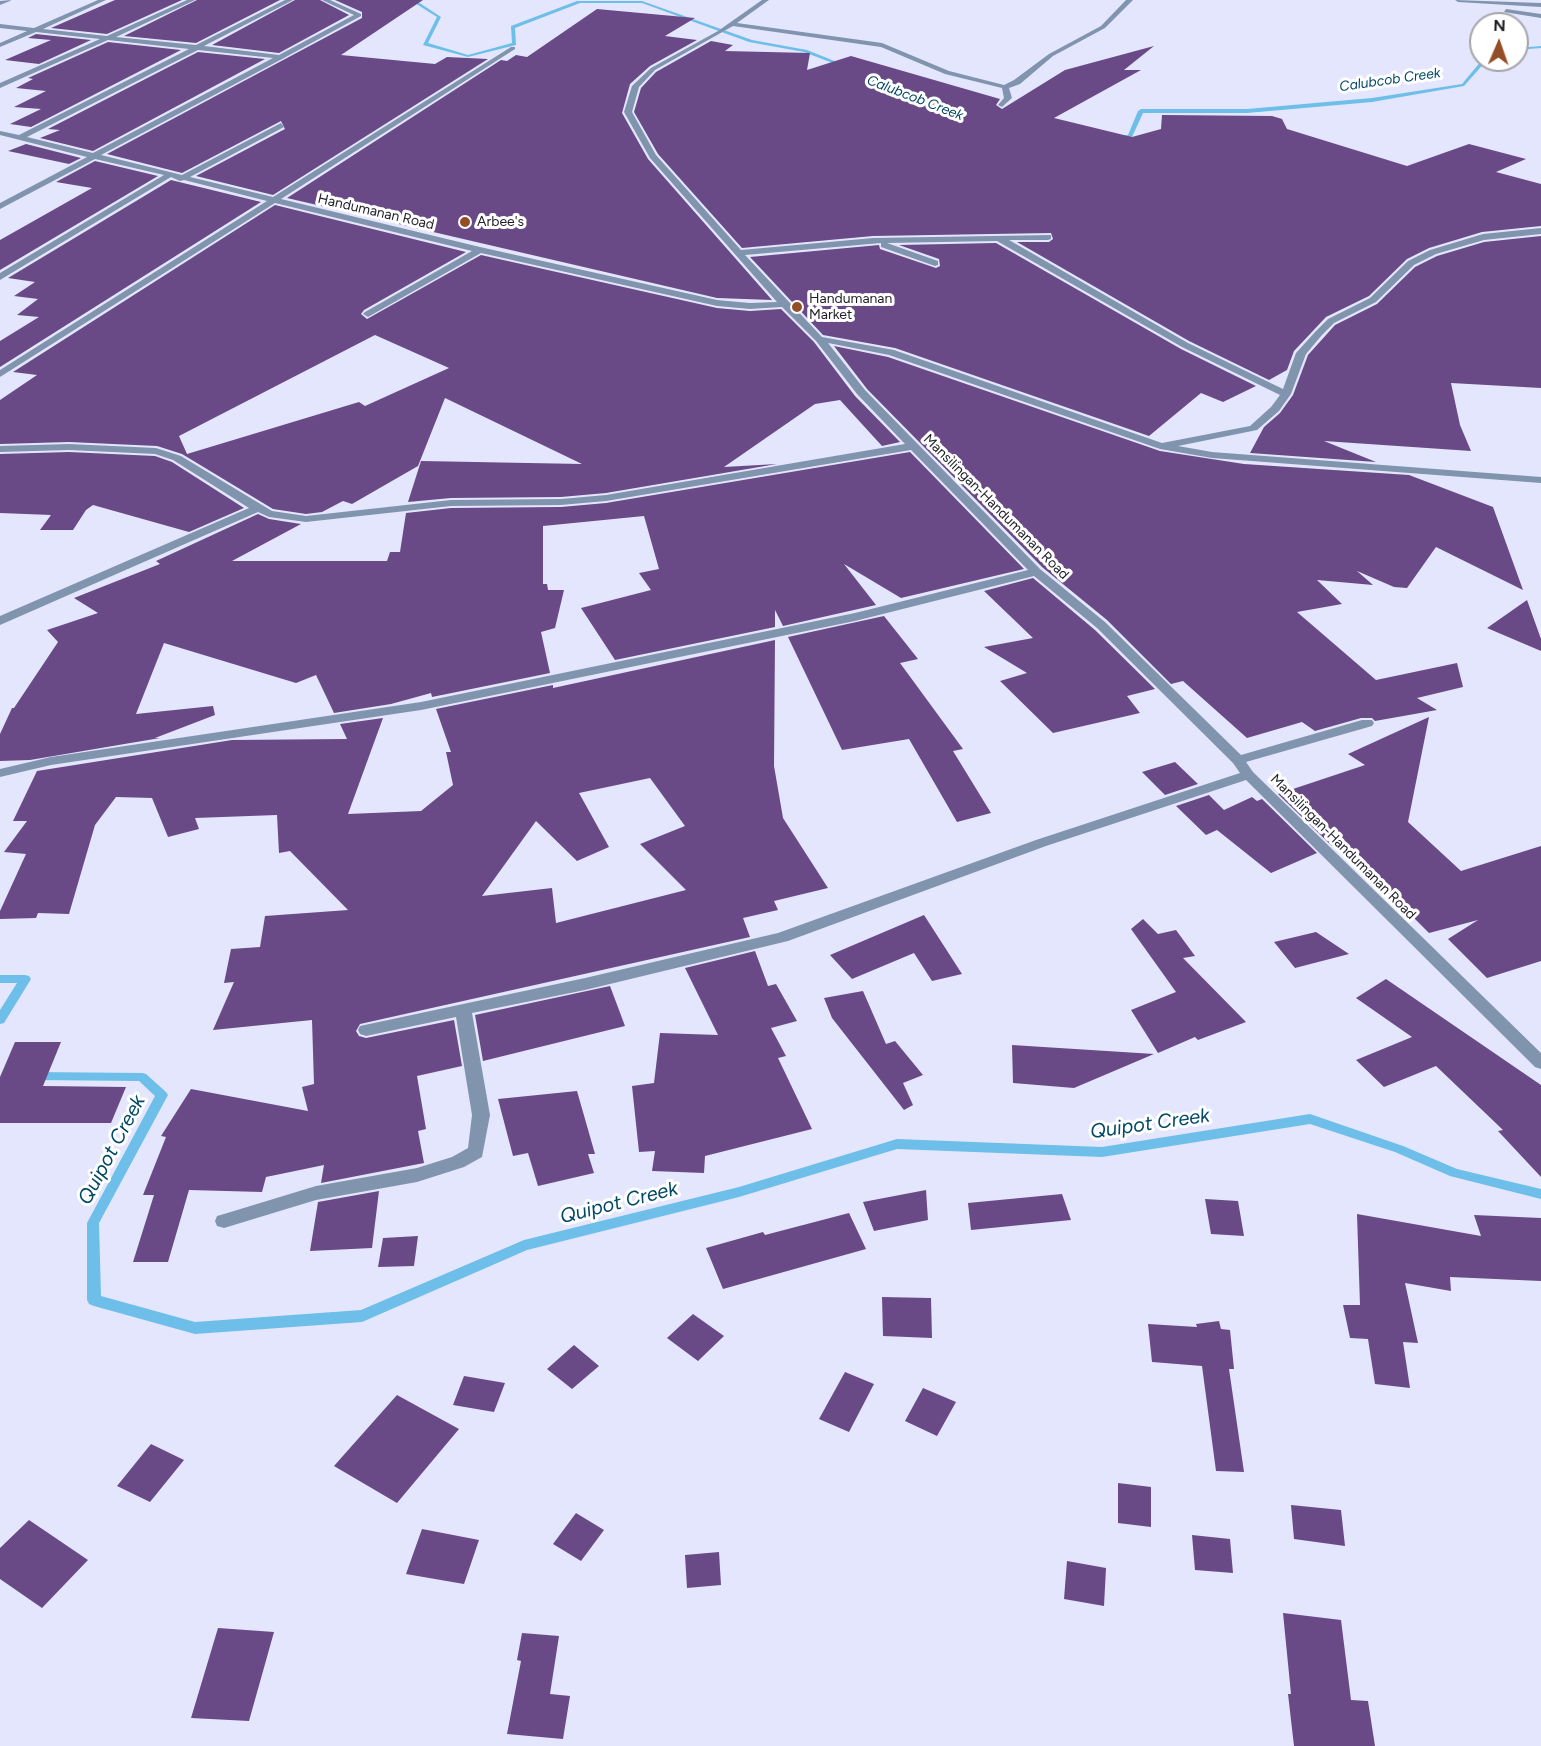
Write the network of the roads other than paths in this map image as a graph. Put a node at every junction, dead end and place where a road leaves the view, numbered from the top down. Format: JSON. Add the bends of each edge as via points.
{"nodes":[{"id":1,"x":8,"y":0,"type":"edge"},
{"id":2,"x":103,"y":0,"type":"edge"},
{"id":3,"x":192,"y":0,"type":"edge"},
{"id":4,"x":290,"y":0,"type":"edge"},
{"id":5,"x":325,"y":0,"type":"edge"},
{"id":6,"x":766,"y":0,"type":"edge"},
{"id":7,"x":1130,"y":0,"type":"edge"},
{"id":8,"x":1458,"y":0,"type":"edge"},
{"id":9,"x":1478,"y":2,"type":"junction"},
{"id":10,"x":0,"y":3,"type":"edge"},
{"id":11,"x":1541,"y":5,"type":"edge"},
{"id":12,"x":1541,"y":16,"type":"edge"},
{"id":13,"x":0,"y":26,"type":"edge"},
{"id":14,"x":727,"y":27,"type":"junction"},
{"id":15,"x":37,"y":30,"type":"junction"},
{"id":16,"x":110,"y":37,"type":"junction"},
{"id":17,"x":0,"y":45,"type":"edge"},
{"id":18,"x":199,"y":48,"type":"junction"},
{"id":19,"x":513,"y":48,"type":"dead end"},
{"id":20,"x":282,"y":57,"type":"junction"},
{"id":21,"x":0,"y":86,"type":"edge"},
{"id":22,"x":1005,"y":87,"type":"junction"},
{"id":23,"x":1002,"y":105,"type":"dead end"},
{"id":24,"x":281,"y":125,"type":"dead end"},
{"id":25,"x":0,"y":133,"type":"edge"},
{"id":26,"x":20,"y":138,"type":"junction"},
{"id":27,"x":93,"y":157,"type":"junction"},
{"id":28,"x":168,"y":176,"type":"junction"},
{"id":29,"x":180,"y":179,"type":"junction"},
{"id":30,"x":271,"y":201,"type":"junction"},
{"id":31,"x":0,"y":206,"type":"edge"},
{"id":32,"x":1541,"y":231,"type":"edge"},
{"id":33,"x":998,"y":237,"type":"junction"},
{"id":34,"x":1047,"y":237,"type":"dead end"},
{"id":35,"x":873,"y":241,"type":"junction"},
{"id":36,"x":480,"y":250,"type":"junction"},
{"id":37,"x":739,"y":253,"type":"junction"},
{"id":38,"x":935,"y":263,"type":"dead end"},
{"id":39,"x":0,"y":278,"type":"edge"},
{"id":40,"x":784,"y":304,"type":"junction"},
{"id":41,"x":368,"y":315,"type":"dead end"},
{"id":42,"x":819,"y":339,"type":"junction"},
{"id":43,"x":0,"y":374,"type":"edge"},
{"id":44,"x":1286,"y":394,"type":"junction"},
{"id":45,"x":913,"y":446,"type":"junction"},
{"id":46,"x":1160,"y":446,"type":"junction"},
{"id":47,"x":0,"y":448,"type":"edge"},
{"id":48,"x":1541,"y":480,"type":"edge"},
{"id":49,"x":258,"y":508,"type":"junction"},
{"id":50,"x":1036,"y":572,"type":"junction"},
{"id":51,"x":0,"y":621,"type":"edge"},
{"id":52,"x":1367,"y":723,"type":"dead end"},
{"id":53,"x":1238,"y":760,"type":"junction"},
{"id":54,"x":0,"y":773,"type":"edge"},
{"id":55,"x":1248,"y":775,"type":"junction"},
{"id":56,"x":463,"y":1009,"type":"junction"},
{"id":57,"x":366,"y":1030,"type":"dead end"},
{"id":58,"x":1541,"y":1063,"type":"edge"},
{"id":59,"x":224,"y":1221,"type":"dead end"}],
"edges":[{"from":1,"to":10,"type":"street"},
{"from":2,"to":15,"type":"street"},
{"from":3,"to":16,"type":"street"},
{"from":4,"to":18,"type":"street"},
{"from":5,"to":20,"type":"street","via":[[359,15]]},
{"from":6,"to":14,"type":"street","name":"Mansilingan-Handumanan Road"},
{"from":7,"to":22,"type":"street","via":[[1103,27],[1051,55]]},
{"from":8,"to":9,"type":"street"},
{"from":9,"to":11,"type":"street"},
{"from":9,"to":12,"type":"street"},
{"from":13,"to":15,"type":"street"},
{"from":14,"to":22,"type":"street","via":[[882,45],[948,73]]},
{"from":14,"to":37,"type":"street","name":"Mansilingan-Handumanan Road","via":[[653,69],[636,86],[628,112],[639,136],[667,174]]},
{"from":15,"to":16,"type":"street"},
{"from":15,"to":17,"type":"street"},
{"from":16,"to":18,"type":"street"},
{"from":16,"to":21,"type":"street"},
{"from":18,"to":20,"type":"street"},
{"from":18,"to":26,"type":"street"},
{"from":19,"to":30,"type":"street"},
{"from":20,"to":27,"type":"street"},
{"from":22,"to":23,"type":"street","via":[[1008,98]]},
{"from":24,"to":29,"type":"street"},
{"from":25,"to":26,"type":"street","name":"Handumanan Road"},
{"from":26,"to":27,"type":"street","name":"Handumanan Road"},
{"from":27,"to":28,"type":"street","name":"Handumanan Road"},
{"from":27,"to":31,"type":"street"},
{"from":28,"to":29,"type":"street","name":"Handumanan Road"},
{"from":28,"to":39,"type":"street"},
{"from":29,"to":30,"type":"street","name":"Handumanan Road"},
{"from":30,"to":36,"type":"street","name":"Handumanan Road"},
{"from":30,"to":43,"type":"street"},
{"from":32,"to":44,"type":"street","via":[[1482,237],[1411,263],[1373,300],[1331,321],[1319,333],[1301,353]]},
{"from":33,"to":34,"type":"street"},
{"from":33,"to":35,"type":"street"},
{"from":33,"to":44,"type":"street","via":[[1185,345]]},
{"from":35,"to":37,"type":"street"},
{"from":35,"to":38,"type":"street"},
{"from":36,"to":40,"type":"street","name":"Handumanan Road","via":[[717,303]]},
{"from":36,"to":41,"type":"street"},
{"from":37,"to":40,"type":"street","name":"Mansilingan-Handumanan Road"},
{"from":40,"to":42,"type":"street","name":"Mansilingan-Handumanan Road"},
{"from":42,"to":45,"type":"street","name":"Mansilingan-Handumanan Road","via":[[861,392]]},
{"from":42,"to":46,"type":"street","via":[[891,352]]},
{"from":44,"to":46,"type":"street","via":[[1253,428]]},
{"from":45,"to":49,"type":"street","via":[[606,498],[451,503],[306,519],[269,514]]},
{"from":45,"to":50,"type":"street","name":"Mansilingan-Handumanan Road"},
{"from":46,"to":48,"type":"street","via":[[1212,455]]},
{"from":47,"to":49,"type":"street","via":[[156,451],[177,458]]},
{"from":49,"to":51,"type":"street"},
{"from":50,"to":53,"type":"street","name":"Mansilingan-Handumanan Road","via":[[1101,625]]},
{"from":50,"to":54,"type":"street","via":[[855,617],[421,706],[51,761]]},
{"from":52,"to":53,"type":"street"},
{"from":53,"to":55,"type":"street","name":"Mansilingan-Handumanan Road"},
{"from":55,"to":56,"type":"street","via":[[1041,843],[782,937]]},
{"from":55,"to":58,"type":"street","name":"Mansilingan-Handumanan Road"},
{"from":56,"to":57,"type":"street"},
{"from":56,"to":59,"type":"street","via":[[481,1115],[476,1152],[417,1175],[316,1193]]}]}
